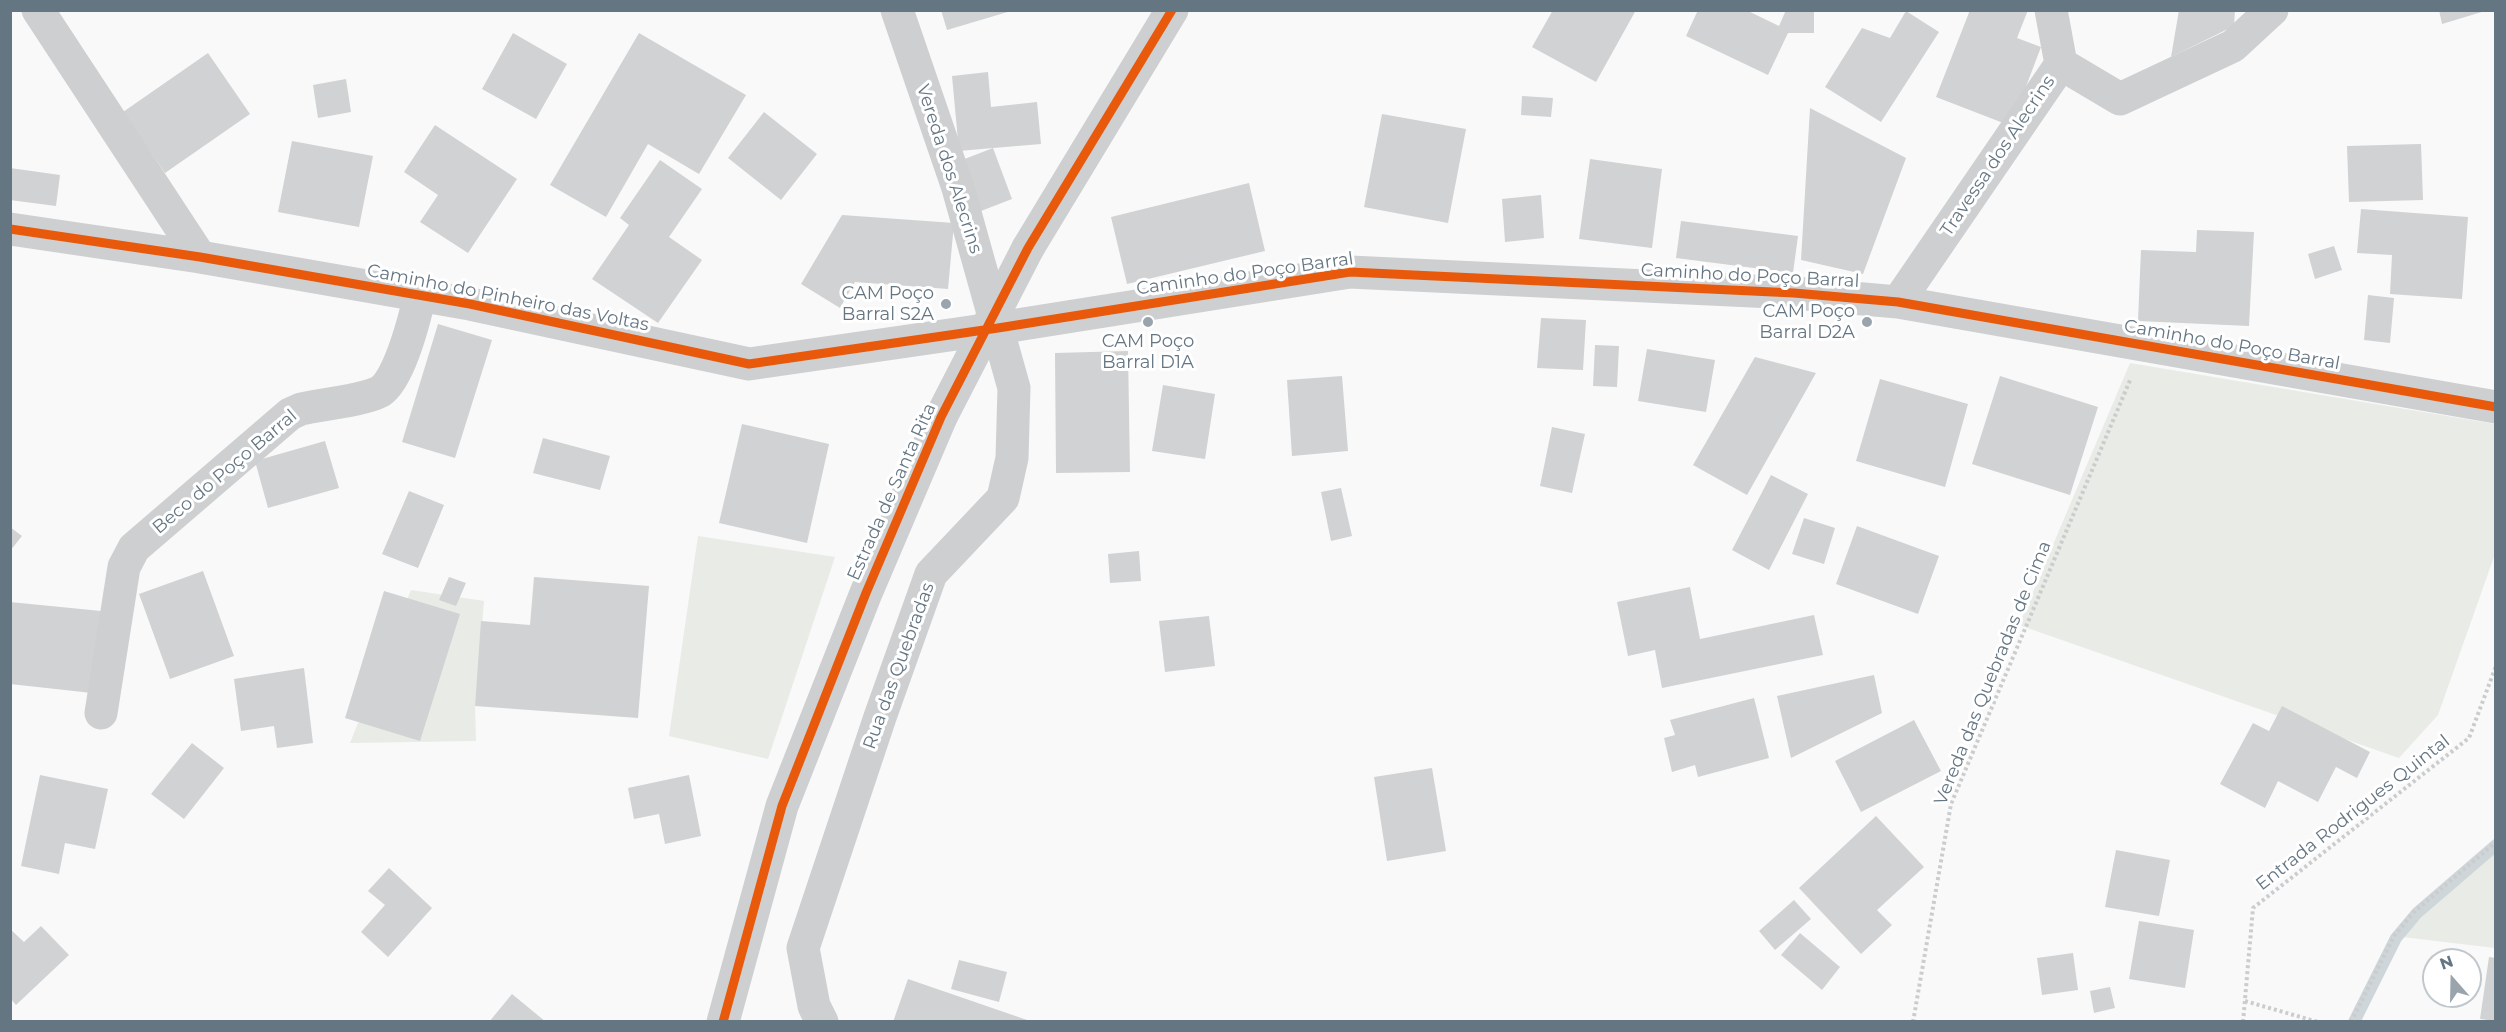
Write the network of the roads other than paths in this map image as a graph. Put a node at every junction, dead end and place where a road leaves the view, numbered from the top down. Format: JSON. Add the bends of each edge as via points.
{"nodes":[{"id":1,"x":38,"y":10,"type":"edge"},
{"id":2,"x":897,"y":10,"type":"edge"},
{"id":3,"x":1172,"y":10,"type":"edge"},
{"id":4,"x":2051,"y":10,"type":"edge"},
{"id":5,"x":2272,"y":10,"type":"edge"},
{"id":6,"x":2061,"y":64,"type":"junction"},
{"id":7,"x":10,"y":229,"type":"edge"},
{"id":8,"x":200,"y":257,"type":"junction"},
{"id":9,"x":420,"y":295,"type":"junction"},
{"id":10,"x":1898,"y":302,"type":"junction"},
{"id":11,"x":998,"y":328,"type":"junction"},
{"id":12,"x":2496,"y":407,"type":"edge"},
{"id":13,"x":101,"y":713,"type":"dead end"},
{"id":14,"x":723,"y":1022,"type":"edge"},
{"id":15,"x":822,"y":1022,"type":"edge"}],
"edges":[{"from":1,"to":8,"type":"street"},
{"from":2,"to":11,"type":"street","name":"Vereda dos Alecrins","via":[[958,188]]},
{"from":3,"to":14,"type":"street","name":"Estrada de Santa Rita","bridge":true,"via":[[1028,248],[941,417],[782,806]]},
{"from":4,"to":6,"type":"street"},
{"from":5,"to":6,"type":"street","name":"Travessa dos Alecrins","via":[[2233,46],[2120,99]]},
{"from":6,"to":10,"type":"street","name":"Travessa dos Alecrins"},
{"from":7,"to":8,"type":"street","name":"Caminho do Pinheiro das Voltas"},
{"from":8,"to":9,"type":"street","name":"Caminho do Pinheiro das Voltas"},
{"from":9,"to":11,"type":"street","name":"Caminho do Pinheiro das Voltas","via":[[749,364]]},
{"from":9,"to":13,"type":"street","name":"Beco do Poço Barral","via":[[414,327],[388,386],[377,393],[290,414],[134,548],[124,567]]},
{"from":10,"to":11,"type":"street","name":"Caminho do Poço Barral","via":[[1794,293],[1350,272]]},
{"from":10,"to":12,"type":"street","name":"Caminho do Poço Barral"},
{"from":11,"to":15,"type":"street","name":"Rua das Quebradas","via":[[1014,388],[1012,458],[1003,498],[931,574],[880,717],[803,948],[814,1006]]}]}
